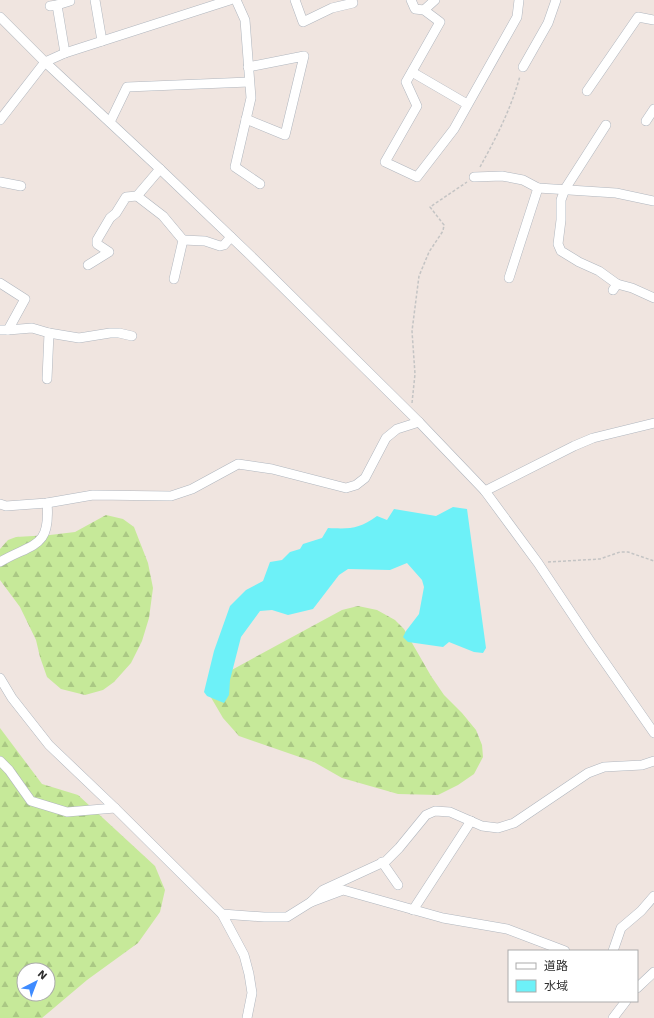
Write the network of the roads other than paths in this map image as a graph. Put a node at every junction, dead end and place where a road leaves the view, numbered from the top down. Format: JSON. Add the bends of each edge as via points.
{"nodes":[{"id":1,"x":70,"y":0,"type":"edge"},
{"id":2,"x":95,"y":0,"type":"edge"},
{"id":3,"x":230,"y":0,"type":"edge"},
{"id":4,"x":236,"y":0,"type":"edge"},
{"id":5,"x":295,"y":0,"type":"edge"},
{"id":6,"x":352,"y":0,"type":"edge"},
{"id":7,"x":411,"y":0,"type":"edge"},
{"id":8,"x":435,"y":0,"type":"edge"},
{"id":9,"x":519,"y":0,"type":"edge"},
{"id":10,"x":556,"y":0,"type":"edge"},
{"id":11,"x":424,"y":10,"type":"junction"},
{"id":12,"x":0,"y":17,"type":"edge"},
{"id":13,"x":654,"y":20,"type":"edge"},
{"id":14,"x":102,"y":41,"type":"junction"},
{"id":15,"x":65,"y":53,"type":"junction"},
{"id":16,"x":45,"y":62,"type":"junction"},
{"id":17,"x":523,"y":66,"type":"road end"},
{"id":18,"x":248,"y":67,"type":"junction"},
{"id":19,"x":412,"y":72,"type":"junction"},
{"id":20,"x":249,"y":82,"type":"junction"},
{"id":21,"x":587,"y":91,"type":"dead end"},
{"id":22,"x":467,"y":104,"type":"junction"},
{"id":23,"x":654,"y":109,"type":"edge"},
{"id":24,"x":246,"y":119,"type":"junction"},
{"id":25,"x":0,"y":120,"type":"edge"},
{"id":26,"x":646,"y":121,"type":"dead end"},
{"id":27,"x":110,"y":122,"type":"junction"},
{"id":28,"x":606,"y":124,"type":"dead end"},
{"id":29,"x":160,"y":169,"type":"junction"},
{"id":30,"x":474,"y":177,"type":"road end"},
{"id":31,"x":0,"y":182,"type":"edge"},
{"id":32,"x":260,"y":184,"type":"dead end"},
{"id":33,"x":21,"y":186,"type":"dead end"},
{"id":34,"x":538,"y":188,"type":"junction"},
{"id":35,"x":565,"y":190,"type":"junction"},
{"id":36,"x":137,"y":196,"type":"junction"},
{"id":37,"x":654,"y":201,"type":"edge"},
{"id":38,"x":232,"y":237,"type":"junction"},
{"id":39,"x":183,"y":240,"type":"junction"},
{"id":40,"x":88,"y":265,"type":"dead end"},
{"id":41,"x":508,"y":278,"type":"dead end"},
{"id":42,"x":174,"y":279,"type":"dead end"},
{"id":43,"x":0,"y":283,"type":"edge"},
{"id":44,"x":654,"y":298,"type":"edge"},
{"id":45,"x":4,"y":330,"type":"edge"},
{"id":46,"x":49,"y":333,"type":"junction"},
{"id":47,"x":132,"y":336,"type":"dead end"},
{"id":48,"x":47,"y":379,"type":"dead end"},
{"id":49,"x":419,"y":422,"type":"junction"},
{"id":50,"x":654,"y":423,"type":"edge"},
{"id":51,"x":485,"y":491,"type":"junction"},
{"id":52,"x":47,"y":502,"type":"junction"},
{"id":53,"x":0,"y":504,"type":"edge"},
{"id":54,"x":0,"y":562,"type":"edge"},
{"id":55,"x":0,"y":678,"type":"edge"},
{"id":56,"x":654,"y":733,"type":"edge"},
{"id":57,"x":0,"y":761,"type":"edge"},
{"id":58,"x":654,"y":761,"type":"edge"},
{"id":59,"x":115,"y":808,"type":"junction"},
{"id":60,"x":471,"y":821,"type":"junction"},
{"id":61,"x":382,"y":862,"type":"junction"},
{"id":62,"x":398,"y":885,"type":"dead end"},
{"id":63,"x":654,"y":896,"type":"edge"},
{"id":64,"x":311,"y":902,"type":"junction"},
{"id":65,"x":413,"y":910,"type":"junction"},
{"id":66,"x":222,"y":914,"type":"junction"},
{"id":67,"x":562,"y":950,"type":"edge"},
{"id":68,"x":612,"y":950,"type":"edge"},
{"id":69,"x":654,"y":972,"type":"edge"},
{"id":70,"x":638,"y":985,"type":"edge"},
{"id":71,"x":625,"y":1002,"type":"edge"},
{"id":72,"x":247,"y":1018,"type":"edge"},
{"id":73,"x":613,"y":1018,"type":"edge"}],
"edges":[{"from":1,"to":15,"type":"street","via":[[54,6]]},
{"from":2,"to":14,"type":"street"},
{"from":3,"to":14,"type":"street"},
{"from":4,"to":18,"type":"street","via":[[245,20]]},
{"from":5,"to":6,"type":"street","via":[[302,22],[332,8],[353,3]]},
{"from":7,"to":11,"type":"street","via":[[415,10]]},
{"from":8,"to":11,"type":"street"},
{"from":9,"to":22,"type":"street","via":[[517,17]]},
{"from":10,"to":17,"type":"street","via":[[548,23]]},
{"from":11,"to":19,"type":"street","via":[[440,22]]},
{"from":12,"to":16,"type":"street"},
{"from":13,"to":21,"type":"street","via":[[638,17]]},
{"from":14,"to":15,"type":"street"},
{"from":15,"to":16,"type":"street"},
{"from":16,"to":25,"type":"street"},
{"from":16,"to":27,"type":"street"},
{"from":18,"to":20,"type":"street"},
{"from":18,"to":24,"type":"street","via":[[304,56],[285,135]]},
{"from":19,"to":22,"type":"street"},
{"from":19,"to":22,"type":"street","via":[[406,82],[417,106],[385,162],[417,177],[454,129]]},
{"from":20,"to":24,"type":"street","via":[[251,98]]},
{"from":20,"to":27,"type":"street","via":[[127,87]]},
{"from":23,"to":26,"type":"street"},
{"from":24,"to":32,"type":"street","via":[[235,167]]},
{"from":27,"to":29,"type":"street"},
{"from":28,"to":35,"type":"street"},
{"from":29,"to":36,"type":"street"},
{"from":29,"to":38,"type":"street"},
{"from":30,"to":34,"type":"street","via":[[502,176],[523,180]]},
{"from":31,"to":33,"type":"street"},
{"from":34,"to":35,"type":"street"},
{"from":34,"to":41,"type":"street"},
{"from":35,"to":37,"type":"street","via":[[616,193]]},
{"from":35,"to":44,"type":"street","via":[[561,200],[558,244],[561,251],[598,271],[615,287],[632,288]]},
{"from":36,"to":39,"type":"street","via":[[163,216]]},
{"from":36,"to":40,"type":"street","via":[[126,197],[97,240],[97,244],[109,252]]},
{"from":38,"to":39,"type":"street","via":[[220,246],[205,241]]},
{"from":38,"to":49,"type":"street"},
{"from":39,"to":42,"type":"street"},
{"from":43,"to":45,"type":"street","via":[[25,299]]},
{"from":45,"to":46,"type":"street","via":[[32,328]]},
{"from":46,"to":47,"type":"street","via":[[79,338],[110,333]]},
{"from":46,"to":48,"type":"street"},
{"from":49,"to":51,"type":"street"},
{"from":49,"to":52,"type":"street","via":[[397,429],[386,438],[365,478],[356,485],[346,488],[272,469],[238,464],[192,489],[171,496],[94,494]]},
{"from":50,"to":51,"type":"street","via":[[593,438]]},
{"from":51,"to":56,"type":"street","via":[[538,563]]},
{"from":52,"to":53,"type":"street","via":[[6,506]]},
{"from":52,"to":54,"type":"street","via":[[46,529],[40,540],[31,548]]},
{"from":55,"to":59,"type":"street","via":[[49,746]]},
{"from":57,"to":59,"type":"street","via":[[31,801],[67,812]]},
{"from":58,"to":60,"type":"street","via":[[642,765],[604,767],[588,773],[514,824],[498,828],[482,826]]},
{"from":59,"to":66,"type":"street"},
{"from":60,"to":61,"type":"street","via":[[450,812],[435,811],[426,815],[399,848]]},
{"from":60,"to":65,"type":"street"},
{"from":61,"to":62,"type":"street"},
{"from":61,"to":64,"type":"street","via":[[323,890]]},
{"from":63,"to":68,"type":"street","via":[[621,928]]},
{"from":64,"to":65,"type":"street","via":[[343,890]]},
{"from":64,"to":66,"type":"street","via":[[287,917]]},
{"from":65,"to":67,"type":"street","via":[[507,929]]},
{"from":66,"to":72,"type":"street","via":[[244,955],[250,974],[252,993]]},
{"from":69,"to":70,"type":"street"},
{"from":71,"to":73,"type":"street"}]}
